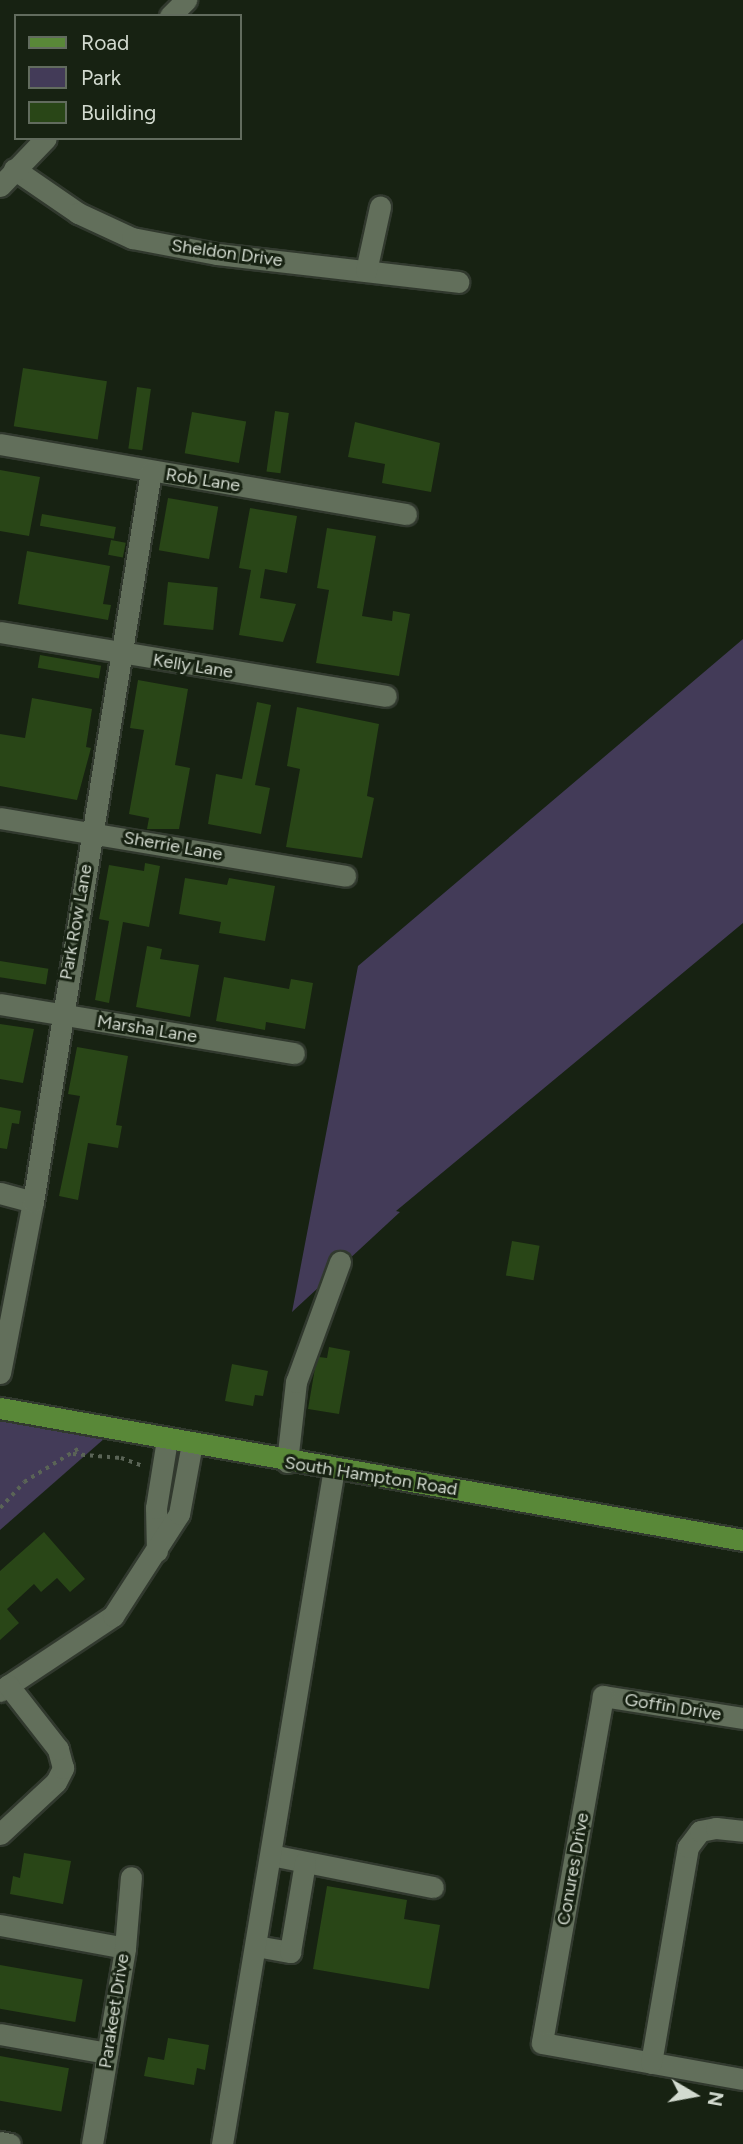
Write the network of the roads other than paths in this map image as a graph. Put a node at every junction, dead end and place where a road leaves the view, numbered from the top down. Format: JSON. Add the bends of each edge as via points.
{"nodes":[{"id":1,"x":186,"y":0,"type":"edge"},
{"id":2,"x":172,"y":14,"type":"edge"},
{"id":3,"x":44,"y":140,"type":"edge"},
{"id":4,"x":14,"y":169,"type":"junction"},
{"id":5,"x":0,"y":186,"type":"edge"},
{"id":6,"x":380,"y":207,"type":"dead end"},
{"id":7,"x":366,"y":271,"type":"junction"},
{"id":8,"x":458,"y":282,"type":"dead end"},
{"id":9,"x":0,"y":444,"type":"edge"},
{"id":10,"x":151,"y":471,"type":"junction"},
{"id":11,"x":406,"y":514,"type":"dead end"},
{"id":12,"x":0,"y":632,"type":"edge"},
{"id":13,"x":122,"y":655,"type":"junction"},
{"id":14,"x":386,"y":696,"type":"dead end"},
{"id":15,"x":0,"y":818,"type":"edge"},
{"id":16,"x":92,"y":832,"type":"junction"},
{"id":17,"x":345,"y":876,"type":"dead end"},
{"id":18,"x":0,"y":1004,"type":"edge"},
{"id":19,"x":60,"y":1015,"type":"junction"},
{"id":20,"x":294,"y":1053,"type":"dead end"},
{"id":21,"x":0,"y":1193,"type":"edge"},
{"id":22,"x":33,"y":1202,"type":"junction"},
{"id":23,"x":340,"y":1262,"type":"dead end"},
{"id":24,"x":0,"y":1373,"type":"edge"},
{"id":25,"x":0,"y":1408,"type":"edge"},
{"id":26,"x":167,"y":1440,"type":"junction"},
{"id":27,"x":192,"y":1443,"type":"junction"},
{"id":28,"x":287,"y":1462,"type":"junction"},
{"id":29,"x":334,"y":1468,"type":"junction"},
{"id":30,"x":743,"y":1540,"type":"edge"},
{"id":31,"x":157,"y":1552,"type":"junction"},
{"id":32,"x":4,"y":1688,"type":"edge"},
{"id":33,"x":603,"y":1696,"type":"joint"},
{"id":34,"x":743,"y":1718,"type":"edge"},
{"id":35,"x":743,"y":1831,"type":"edge"},
{"id":36,"x":0,"y":1834,"type":"edge"},
{"id":37,"x":271,"y":1855,"type":"junction"},
{"id":38,"x":305,"y":1862,"type":"junction"},
{"id":39,"x":131,"y":1877,"type":"dead end"},
{"id":40,"x":433,"y":1887,"type":"dead end"},
{"id":41,"x":0,"y":1925,"type":"edge"},
{"id":42,"x":256,"y":1946,"type":"junction"},
{"id":43,"x":125,"y":1948,"type":"junction"},
{"id":44,"x":0,"y":2034,"type":"edge"},
{"id":45,"x":107,"y":2053,"type":"junction"},
{"id":46,"x":652,"y":2063,"type":"junction"},
{"id":47,"x":743,"y":2079,"type":"edge"},
{"id":48,"x":0,"y":2142,"type":"edge"},
{"id":49,"x":10,"y":2144,"type":"edge"},
{"id":50,"x":92,"y":2144,"type":"edge"},
{"id":51,"x":222,"y":2144,"type":"edge"}],
"edges":[{"from":1,"to":2,"type":"street"},
{"from":3,"to":4,"type":"street"},
{"from":4,"to":5,"type":"street"},
{"from":4,"to":7,"type":"street","name":"Sheldon Drive","via":[[78,213],[132,238],[217,254]]},
{"from":6,"to":7,"type":"street"},
{"from":7,"to":8,"type":"street","name":"Sheldon Drive"},
{"from":9,"to":10,"type":"street","name":"Rob Lane"},
{"from":10,"to":11,"type":"street","name":"Rob Lane"},
{"from":10,"to":13,"type":"street","name":"Park Row Lane"},
{"from":12,"to":13,"type":"street","name":"Kelly Lane"},
{"from":13,"to":14,"type":"street","name":"Kelly Lane"},
{"from":13,"to":16,"type":"street","name":"Park Row Lane"},
{"from":15,"to":16,"type":"street","name":"Sherrie Lane"},
{"from":16,"to":17,"type":"street","name":"Sherrie Lane"},
{"from":16,"to":19,"type":"street","name":"Park Row Lane"},
{"from":18,"to":19,"type":"street","name":"Marsha Lane"},
{"from":19,"to":20,"type":"street","name":"Marsha Lane"},
{"from":19,"to":22,"type":"street","name":"Park Row Lane"},
{"from":21,"to":22,"type":"street"},
{"from":22,"to":24,"type":"street","name":"Park Row Lane"},
{"from":23,"to":28,"type":"street","via":[[296,1382]]},
{"from":25,"to":26,"type":"main road","name":"South Hampton Road"},
{"from":26,"to":27,"type":"main road","name":"South Hampton Road"},
{"from":26,"to":31,"type":"street","via":[[156,1508]]},
{"from":27,"to":28,"type":"main road","name":"South Hampton Road"},
{"from":27,"to":31,"type":"street","via":[[179,1514]]},
{"from":28,"to":29,"type":"main road","name":"South Hampton Road"},
{"from":29,"to":30,"type":"main road","name":"South Hampton Road"},
{"from":29,"to":37,"type":"street"},
{"from":31,"to":32,"type":"street","via":[[114,1616]]},
{"from":32,"to":36,"type":"street","via":[[58,1749],[63,1768],[56,1782]]},
{"from":33,"to":34,"type":"street","name":"Goffin Drive"},
{"from":33,"to":46,"type":"street","name":"Conures Drive","via":[[542,2043]]},
{"from":35,"to":46,"type":"street","via":[[716,1828],[700,1832],[688,1847]]},
{"from":37,"to":38,"type":"street"},
{"from":37,"to":42,"type":"street"},
{"from":38,"to":40,"type":"street"},
{"from":38,"to":42,"type":"street","via":[[290,1952]]},
{"from":39,"to":43,"type":"street","name":"Parakeet Drive"},
{"from":41,"to":43,"type":"street"},
{"from":42,"to":51,"type":"street"},
{"from":43,"to":45,"type":"street","name":"Parakeet Drive"},
{"from":44,"to":45,"type":"street"},
{"from":45,"to":50,"type":"street","name":"Parakeet Drive"},
{"from":46,"to":47,"type":"street"},
{"from":48,"to":49,"type":"street"}]}
